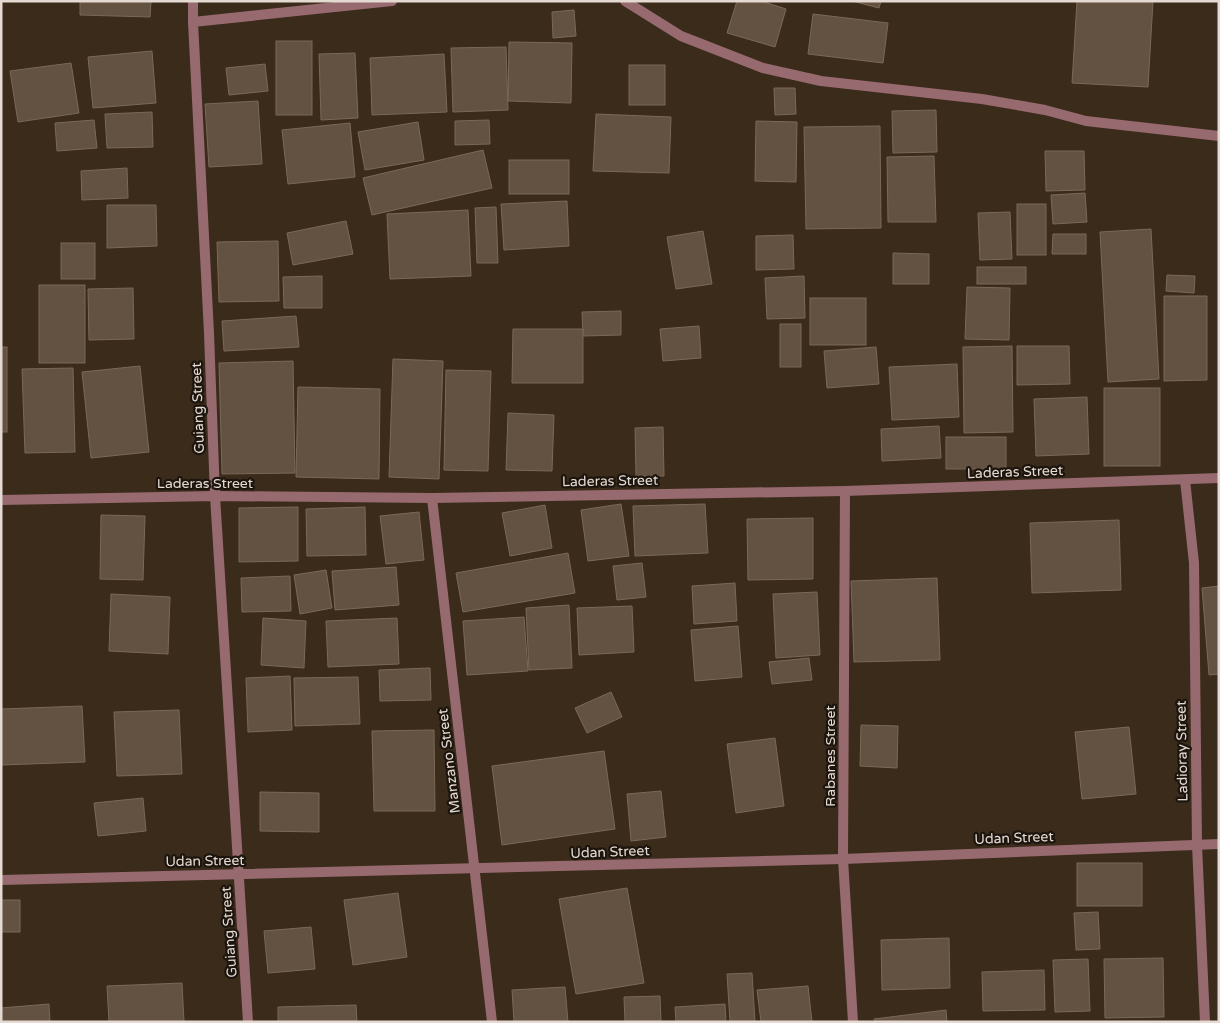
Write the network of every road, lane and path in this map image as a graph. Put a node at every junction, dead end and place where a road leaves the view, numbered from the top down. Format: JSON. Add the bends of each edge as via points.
{"nodes":[{"id":1,"x":194,"y":1,"type":"edge"},
{"id":2,"x":392,"y":1,"type":"edge"},
{"id":3,"x":625,"y":1,"type":"edge"},
{"id":4,"x":192,"y":22,"type":"junction"},
{"id":5,"x":1219,"y":136,"type":"edge"},
{"id":6,"x":1219,"y":478,"type":"edge"},
{"id":7,"x":1185,"y":480,"type":"junction"},
{"id":8,"x":845,"y":491,"type":"junction"},
{"id":9,"x":215,"y":496,"type":"junction"},
{"id":10,"x":432,"y":498,"type":"junction"},
{"id":11,"x":1,"y":500,"type":"edge"},
{"id":12,"x":1219,"y":844,"type":"edge"},
{"id":13,"x":1197,"y":845,"type":"junction"},
{"id":14,"x":843,"y":859,"type":"junction"},
{"id":15,"x":475,"y":869,"type":"junction"},
{"id":16,"x":239,"y":874,"type":"junction"},
{"id":17,"x":1,"y":880,"type":"edge"},
{"id":18,"x":248,"y":1022,"type":"edge"},
{"id":19,"x":492,"y":1022,"type":"edge"},
{"id":20,"x":853,"y":1022,"type":"edge"},
{"id":21,"x":1205,"y":1022,"type":"edge"}],
"edges":[{"from":1,"to":4,"type":"street","name":"Guiang Street"},
{"from":2,"to":4,"type":"street"},
{"from":3,"to":5,"type":"street","via":[[681,36],[762,68],[821,81],[982,99],[1086,121]]},
{"from":4,"to":9,"type":"street","name":"Guiang Street"},
{"from":6,"to":7,"type":"street","name":"Laderas Street"},
{"from":7,"to":8,"type":"street","name":"Laderas Street"},
{"from":7,"to":13,"type":"street","name":"Ladioray Street","via":[[1194,563]]},
{"from":8,"to":10,"type":"street","name":"Laderas Street"},
{"from":8,"to":14,"type":"street","name":"Rabanes Street"},
{"from":9,"to":10,"type":"street","name":"Laderas Street"},
{"from":9,"to":11,"type":"street","name":"Laderas Street"},
{"from":9,"to":16,"type":"street","name":"Guiang Street"},
{"from":10,"to":15,"type":"street","name":"Manzano Street"},
{"from":12,"to":13,"type":"street","name":"Udan Street"},
{"from":13,"to":14,"type":"street","name":"Udan Street"},
{"from":13,"to":21,"type":"street","name":"Ladioray Street"},
{"from":14,"to":15,"type":"street","name":"Udan Street"},
{"from":14,"to":20,"type":"street","name":"Rabanes Street"},
{"from":15,"to":16,"type":"street","name":"Udan Street"},
{"from":15,"to":19,"type":"street","name":"Manzano Street"},
{"from":16,"to":17,"type":"street","name":"Udan Street"},
{"from":16,"to":18,"type":"street","name":"Guiang Street"}]}
